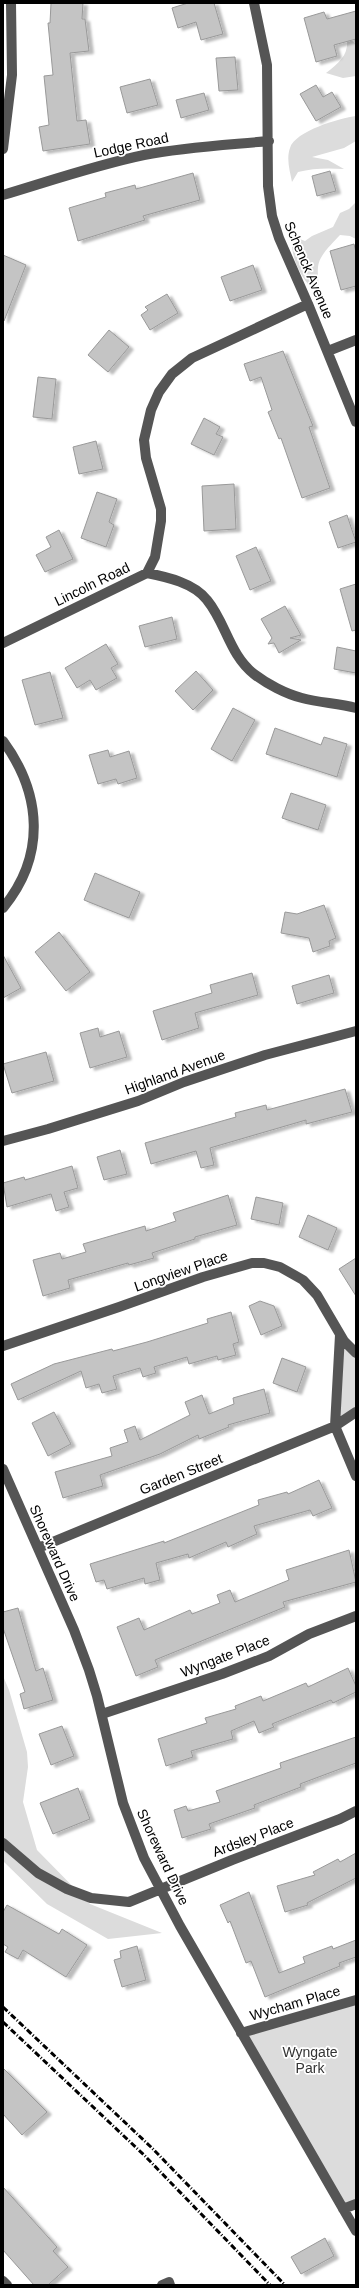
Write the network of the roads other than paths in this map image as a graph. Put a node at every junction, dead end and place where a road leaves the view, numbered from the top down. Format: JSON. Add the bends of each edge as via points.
{"nodes":[{"id":1,"x":11,"y":3,"type":"edge"},
{"id":2,"x":255,"y":3,"type":"edge"},
{"id":3,"x":269,"y":142,"type":"junction"},
{"id":4,"x":3,"y":149,"type":"edge"},
{"id":5,"x":3,"y":195,"type":"edge"},
{"id":6,"x":308,"y":304,"type":"junction"},
{"id":7,"x":356,"y":340,"type":"edge"},
{"id":8,"x":328,"y":351,"type":"junction"},
{"id":9,"x":356,"y":422,"type":"edge"},
{"id":10,"x":147,"y":573,"type":"junction"},
{"id":11,"x":3,"y":643,"type":"edge"},
{"id":12,"x":356,"y":708,"type":"edge"},
{"id":13,"x":3,"y":742,"type":"edge"},
{"id":14,"x":3,"y":908,"type":"edge"},
{"id":15,"x":356,"y":1031,"type":"edge"},
{"id":16,"x":3,"y":1141,"type":"edge"},
{"id":17,"x":340,"y":1335,"type":"junction"},
{"id":18,"x":3,"y":1346,"type":"edge"},
{"id":19,"x":356,"y":1353,"type":"edge"},
{"id":20,"x":356,"y":1412,"type":"edge"},
{"id":21,"x":335,"y":1426,"type":"junction"},
{"id":22,"x":3,"y":1469,"type":"edge"},
{"id":23,"x":356,"y":1476,"type":"edge"},
{"id":24,"x":38,"y":1548,"type":"junction"},
{"id":25,"x":356,"y":1616,"type":"edge"},
{"id":26,"x":102,"y":1714,"type":"junction"},
{"id":27,"x":356,"y":1811,"type":"edge"},
{"id":28,"x":3,"y":1843,"type":"edge"},
{"id":29,"x":160,"y":1890,"type":"junction"},
{"id":30,"x":356,"y":2000,"type":"edge"},
{"id":31,"x":241,"y":2033,"type":"junction"},
{"id":32,"x":356,"y":2204,"type":"edge"},
{"id":33,"x":343,"y":2209,"type":"junction"},
{"id":34,"x":356,"y":2231,"type":"edge"},
{"id":35,"x":3,"y":2281,"type":"edge"},
{"id":36,"x":7,"y":2285,"type":"edge"},
{"id":37,"x":162,"y":2285,"type":"edge"},
{"id":38,"x":170,"y":2285,"type":"edge"}],
"edges":[{"from":1,"to":4,"type":"street","via":[[12,75]]},
{"from":2,"to":3,"type":"street","name":"Schenck Avenue","via":[[267,65]]},
{"from":3,"to":5,"type":"street","name":"Lodge Road","via":[[194,147],[144,155]]},
{"from":3,"to":6,"type":"street","name":"Schenck Avenue","via":[[268,186],[272,216],[278,238]]},
{"from":6,"to":8,"type":"street","name":"Schenck Avenue"},
{"from":6,"to":10,"type":"street","name":"Lincoln Road","via":[[192,358],[172,374],[159,392],[151,410],[144,440],[146,458],[161,509],[155,557]]},
{"from":7,"to":8,"type":"street"},
{"from":8,"to":9,"type":"street","name":"Schenck Avenue"},
{"from":10,"to":11,"type":"street","name":"Lincoln Road"},
{"from":10,"to":12,"type":"street","via":[[182,583],[207,599],[233,650],[259,678],[302,698]]},
{"from":13,"to":14,"type":"street","via":[[14,757],[29,787],[34,807],[35,830],[26,870]]},
{"from":15,"to":16,"type":"street","name":"Highland Avenue","via":[[265,1055],[184,1082],[138,1101]]},
{"from":17,"to":18,"type":"street","name":"Longview Place","via":[[317,1295],[303,1280],[280,1267],[252,1263],[203,1277]]},
{"from":17,"to":19,"type":"street"},
{"from":17,"to":21,"type":"street"},
{"from":20,"to":21,"type":"street","name":"Garden Street"},
{"from":21,"to":23,"type":"street"},
{"from":21,"to":24,"type":"street","name":"Garden Street"},
{"from":22,"to":24,"type":"street","name":"Shoreward Drive"},
{"from":24,"to":26,"type":"street","name":"Shoreward Drive","via":[[76,1636]]},
{"from":25,"to":26,"type":"street","name":"Wyngate Place","via":[[308,1634],[262,1659]]},
{"from":26,"to":29,"type":"street","name":"Shoreward Drive","via":[[123,1802],[144,1858]]},
{"from":27,"to":29,"type":"street","name":"Ardsley Place"},
{"from":28,"to":29,"type":"street","name":"Ardsley Place","via":[[38,1873],[67,1889],[91,1898],[129,1902]]},
{"from":29,"to":31,"type":"street","name":"Shoreward Drive"},
{"from":30,"to":31,"type":"street","name":"Wycham Place"},
{"from":31,"to":33,"type":"street","name":"Shoreward Drive"},
{"from":32,"to":33,"type":"street"},
{"from":33,"to":34,"type":"street","name":"Shoreward Drive"},
{"from":35,"to":36,"type":"street"},
{"from":37,"to":38,"type":"street","via":[[169,2282]]}]}
